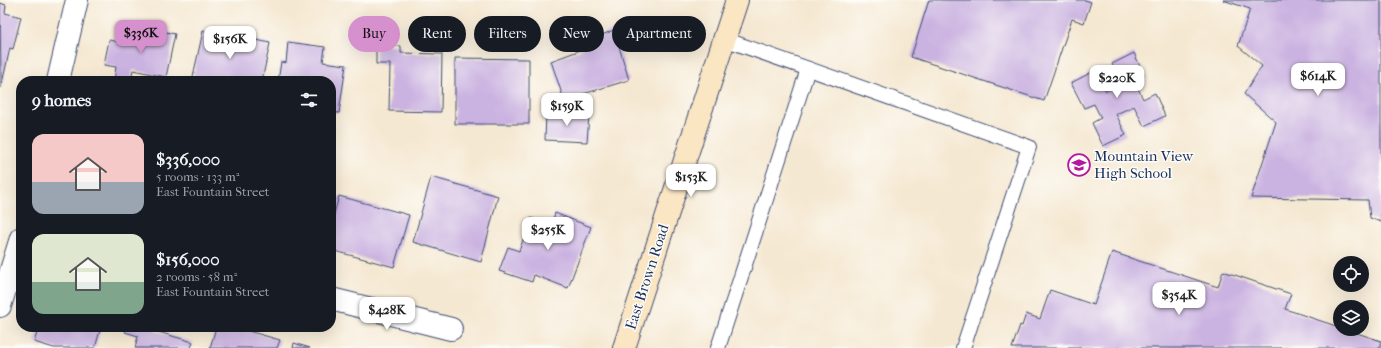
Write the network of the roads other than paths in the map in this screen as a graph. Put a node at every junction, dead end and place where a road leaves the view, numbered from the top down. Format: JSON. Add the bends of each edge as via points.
{"nodes":[{"id":1,"x":77,"y":0,"type":"edge"},
{"id":2,"x":737,"y":0,"type":"edge"},
{"id":3,"x":724,"y":39,"type":"junction"},
{"id":4,"x":808,"y":69,"type":"junction"},
{"id":5,"x":59,"y":76,"type":"edge"},
{"id":6,"x":16,"y":254,"type":"edge"},
{"id":7,"x":336,"y":300,"type":"edge"},
{"id":8,"x":0,"y":306,"type":"edge"},
{"id":9,"x":451,"y":329,"type":"dead end"},
{"id":10,"x":624,"y":348,"type":"edge"},
{"id":11,"x":718,"y":348,"type":"edge"},
{"id":12,"x":963,"y":348,"type":"edge"}],
"edges":[{"from":1,"to":5,"type":"street"},
{"from":2,"to":3,"type":"main road","name":"East Brown Road"},
{"from":3,"to":4,"type":"lane"},
{"from":3,"to":10,"type":"main road","name":"East Brown Road"},
{"from":4,"to":11,"type":"lane"},
{"from":4,"to":12,"type":"lane","via":[[1029,147]]},
{"from":6,"to":8,"type":"street"},
{"from":7,"to":9,"type":"street"}]}
